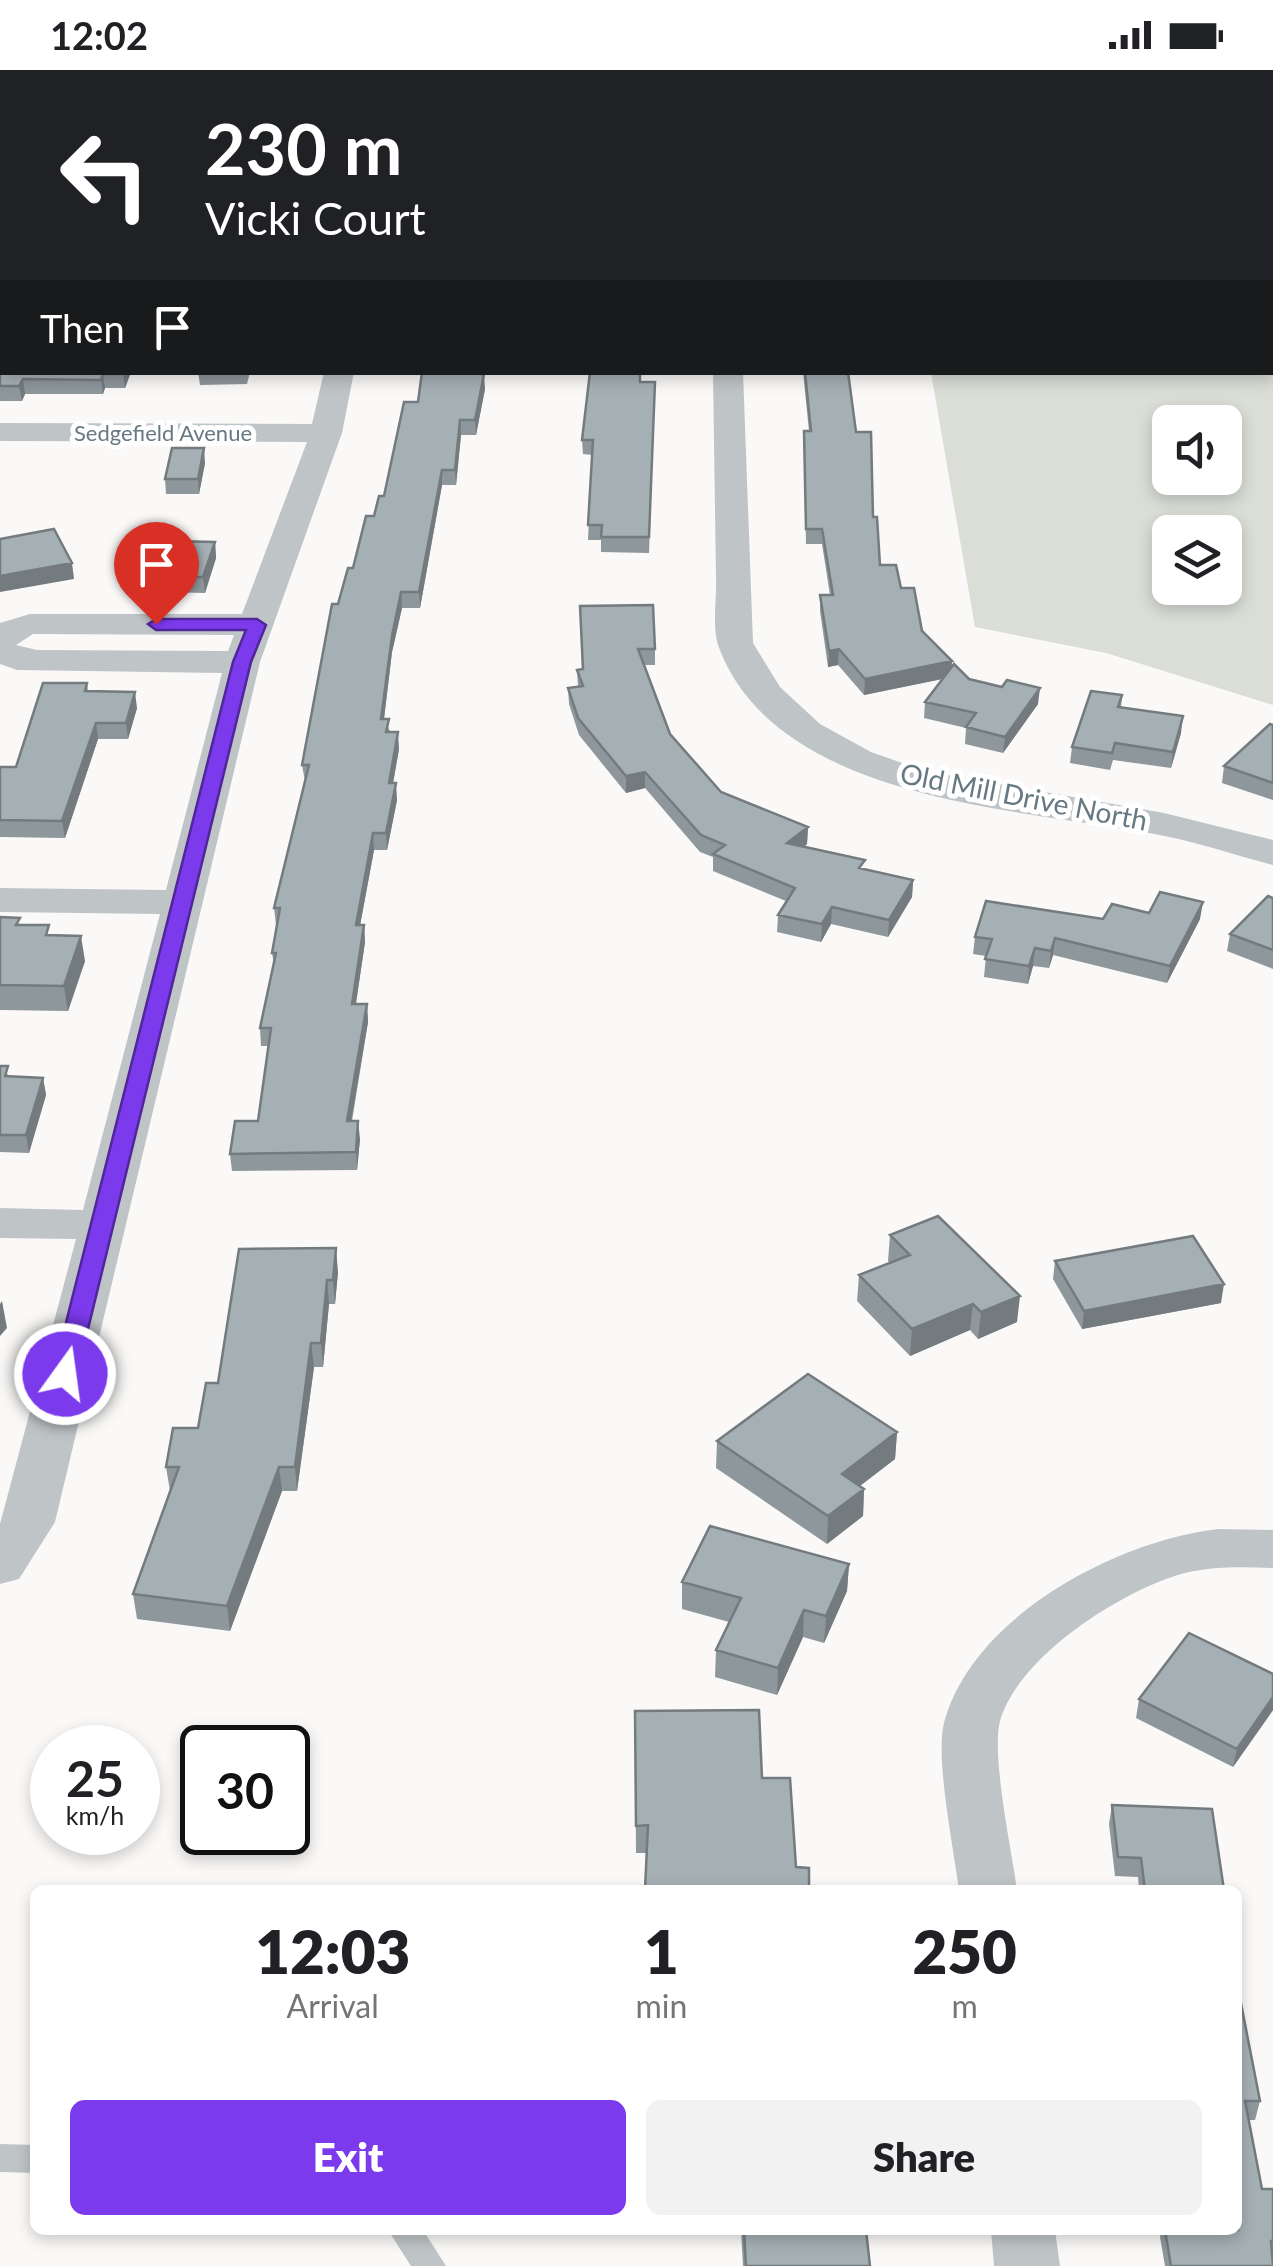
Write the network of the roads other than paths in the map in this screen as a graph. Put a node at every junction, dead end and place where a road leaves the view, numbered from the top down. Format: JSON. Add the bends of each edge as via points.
{"nodes":[{"id":1,"x":338,"y":375,"type":"edge"},
{"id":2,"x":728,"y":375,"type":"edge"},
{"id":3,"x":0,"y":432,"type":"edge"},
{"id":4,"x":326,"y":432,"type":"junction"},
{"id":5,"x":0,"y":641,"type":"edge"},
{"id":6,"x":249,"y":644,"type":"junction"},
{"id":7,"x":0,"y":651,"type":"edge"},
{"id":8,"x":1273,"y":853,"type":"edge"},
{"id":9,"x":0,"y":900,"type":"edge"},
{"id":10,"x":182,"y":902,"type":"junction"},
{"id":11,"x":0,"y":1224,"type":"edge"},
{"id":12,"x":101,"y":1225,"type":"junction"},
{"id":13,"x":1273,"y":1549,"type":"edge"},
{"id":14,"x":0,"y":1566,"type":"edge"},
{"id":15,"x":987,"y":1885,"type":"edge"},
{"id":16,"x":0,"y":2158,"type":"edge"},
{"id":17,"x":30,"y":2158,"type":"edge"},
{"id":18,"x":408,"y":2235,"type":"edge"},
{"id":19,"x":1024,"y":2235,"type":"edge"},
{"id":20,"x":430,"y":2266,"type":"edge"},
{"id":21,"x":1027,"y":2266,"type":"edge"}],
"edges":[{"from":1,"to":4,"type":"street"},
{"from":2,"to":8,"type":"street","name":"Old Mill Drive North","via":[[735,643],[751,677],[784,713],[834,747],[897,773],[1148,820]]},
{"from":3,"to":4,"type":"street","name":"Sedgefield Avenue"},
{"from":4,"to":6,"type":"street"},
{"from":5,"to":6,"type":"street","via":[[30,624]]},
{"from":6,"to":7,"type":"street","via":[[37,661]]},
{"from":6,"to":10,"type":"street"},
{"from":9,"to":10,"type":"street"},
{"from":10,"to":12,"type":"street"},
{"from":11,"to":12,"type":"street"},
{"from":12,"to":14,"type":"street","via":[[29,1522]]},
{"from":13,"to":15,"type":"street","via":[[1212,1548],[1105,1581],[1013,1654],[971,1724]]},
{"from":16,"to":17,"type":"lane"},
{"from":18,"to":20,"type":"lane"},
{"from":19,"to":21,"type":"street"}]}
